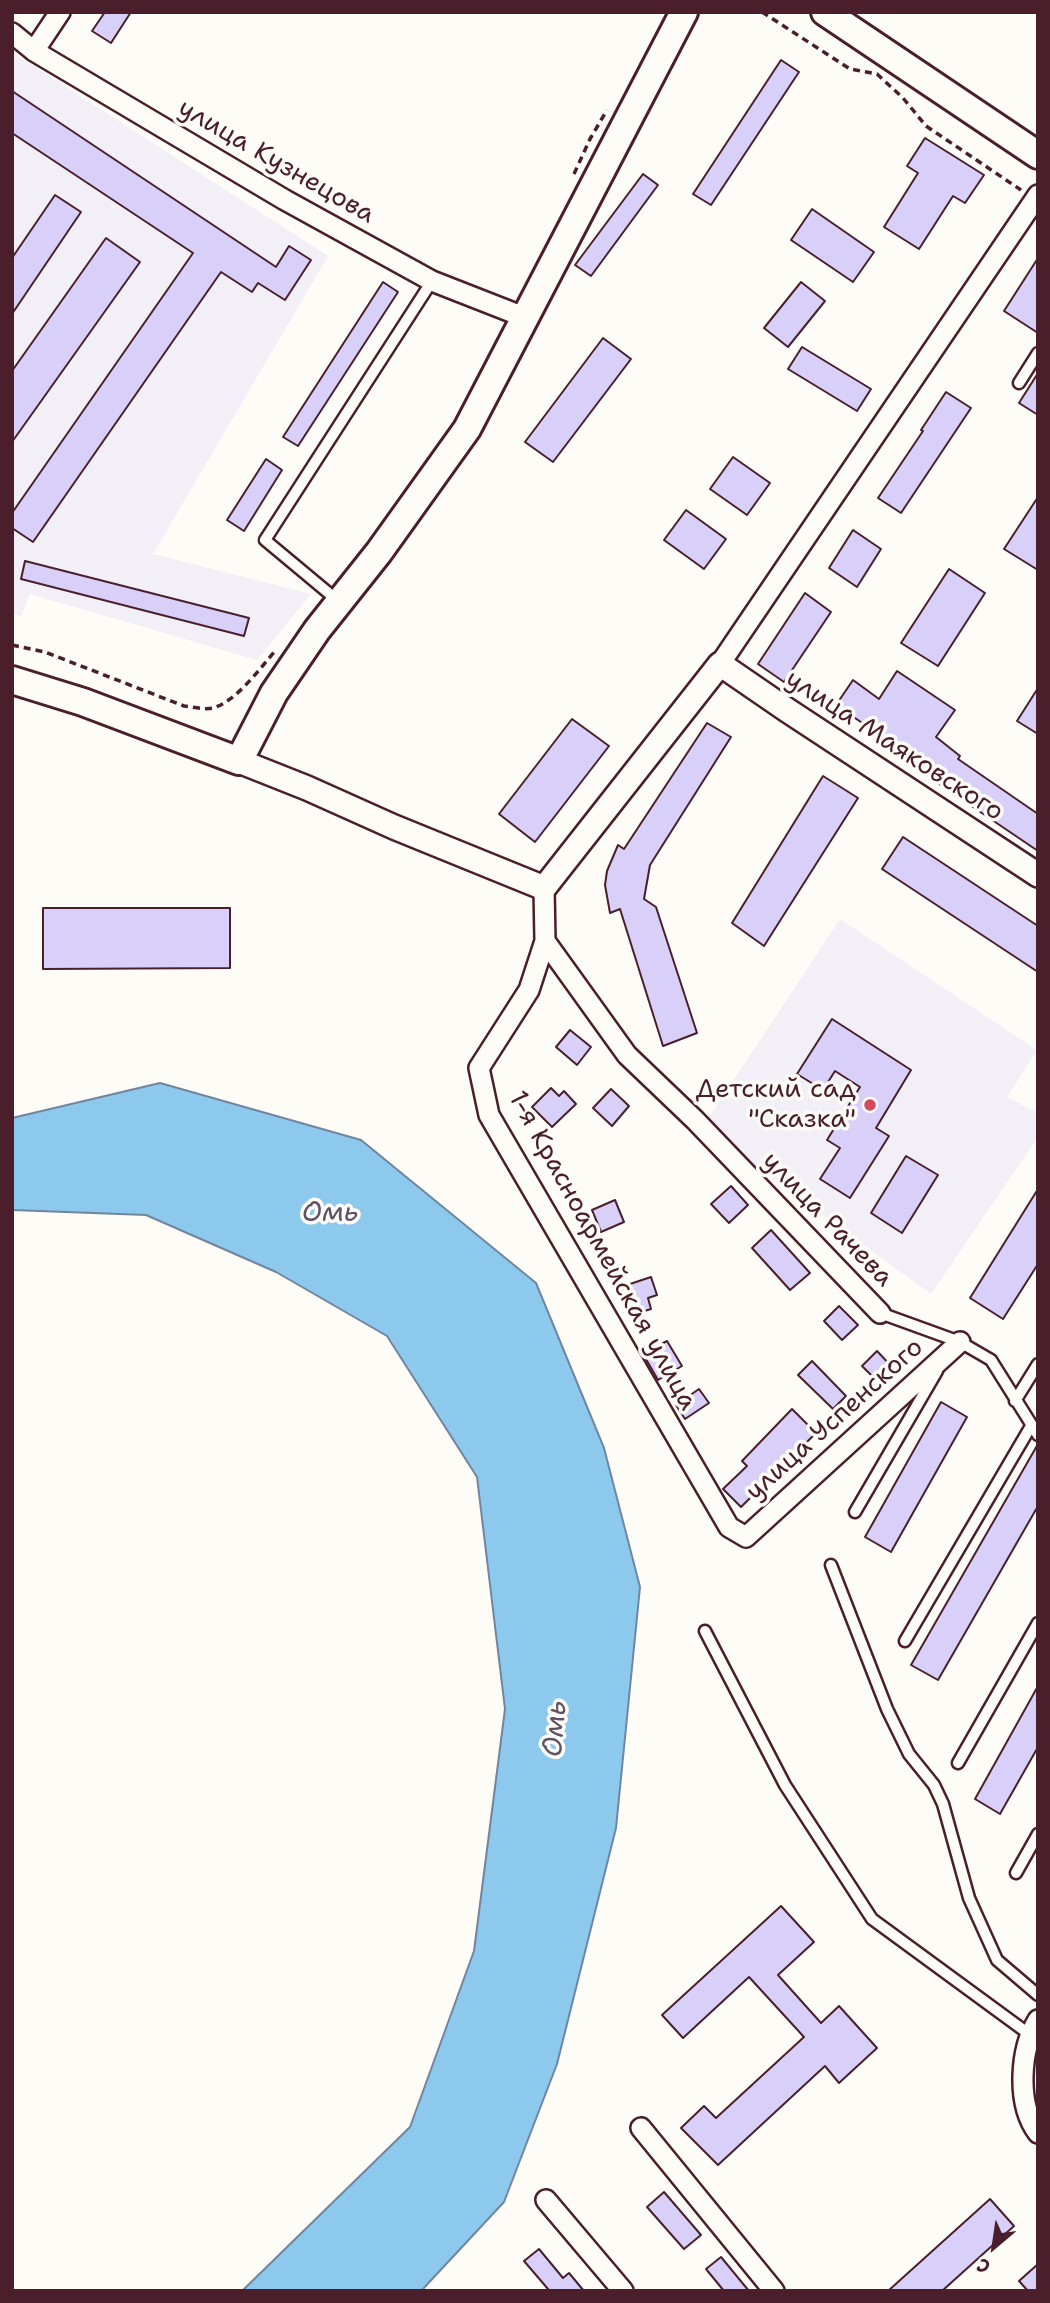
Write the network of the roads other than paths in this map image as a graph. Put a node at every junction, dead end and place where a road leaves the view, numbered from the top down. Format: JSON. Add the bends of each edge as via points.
{"nodes":[{"id":1,"x":60,"y":12,"type":"edge"},
{"id":2,"x":684,"y":12,"type":"edge"},
{"id":3,"x":825,"y":12,"type":"edge"},
{"id":4,"x":12,"y":33,"type":"edge"},
{"id":5,"x":34,"y":51,"type":"junction"},
{"id":6,"x":1038,"y":155,"type":"edge"},
{"id":7,"x":1036,"y":197,"type":"edge"},
{"id":8,"x":432,"y":281,"type":"junction"},
{"id":9,"x":524,"y":317,"type":"junction"},
{"id":10,"x":1038,"y":353,"type":"edge"},
{"id":11,"x":1019,"y":383,"type":"dead end"},
{"id":12,"x":340,"y":602,"type":"junction"},
{"id":13,"x":720,"y":664,"type":"junction"},
{"id":14,"x":12,"y":680,"type":"edge"},
{"id":15,"x":239,"y":761,"type":"junction"},
{"id":16,"x":1038,"y":874,"type":"edge"},
{"id":17,"x":544,"y":888,"type":"junction"},
{"id":18,"x":545,"y":942,"type":"junction"},
{"id":19,"x":880,"y":1314,"type":"joint"},
{"id":20,"x":954,"y":1347,"type":"junction"},
{"id":21,"x":1038,"y":1364,"type":"edge"},
{"id":22,"x":1015,"y":1401,"type":"junction"},
{"id":23,"x":1035,"y":1430,"type":"edge"},
{"id":24,"x":855,"y":1512,"type":"dead end"},
{"id":25,"x":746,"y":1537,"type":"joint"},
{"id":26,"x":831,"y":1566,"type":"dead end"},
{"id":27,"x":1038,"y":1623,"type":"edge"},
{"id":28,"x":705,"y":1631,"type":"dead end"},
{"id":29,"x":905,"y":1642,"type":"dead end"},
{"id":30,"x":958,"y":1763,"type":"dead end"},
{"id":31,"x":1038,"y":1834,"type":"edge"},
{"id":32,"x":1016,"y":1873,"type":"dead end"},
{"id":33,"x":1038,"y":1995,"type":"edge"},
{"id":34,"x":1034,"y":2027,"type":"edge"},
{"id":35,"x":641,"y":2128,"type":"dead end"},
{"id":36,"x":1038,"y":2133,"type":"edge"},
{"id":37,"x":546,"y":2200,"type":"dead end"},
{"id":38,"x":623,"y":2291,"type":"edge"},
{"id":39,"x":774,"y":2291,"type":"edge"}],
"edges":[{"from":1,"to":5,"type":"street"},
{"from":2,"to":9,"type":"main road"},
{"from":3,"to":6,"type":"main road"},
{"from":4,"to":5,"type":"street","name":"улица Кузнецова"},
{"from":5,"to":8,"type":"street","name":"улица Кузнецова"},
{"from":7,"to":13,"type":"street"},
{"from":8,"to":9,"type":"street","name":"улица Кузнецова"},
{"from":8,"to":12,"type":"lane","via":[[265,540]]},
{"from":9,"to":12,"type":"main road","via":[[467,429]]},
{"from":10,"to":11,"type":"lane"},
{"from":12,"to":15,"type":"main road","via":[[274,694]]},
{"from":13,"to":16,"type":"street","name":"улица Маяковского"},
{"from":13,"to":17,"type":"street"},
{"from":14,"to":15,"type":"main road"},
{"from":15,"to":17,"type":"street"},
{"from":17,"to":18,"type":"street","name":"1-я Красноармейская улица"},
{"from":18,"to":19,"type":"street","name":"улица Рачева","via":[[627,1055]]},
{"from":18,"to":25,"type":"street","name":"1-я Красноармейская улица","via":[[529,990],[479,1068],[489,1115],[729,1527]]},
{"from":19,"to":20,"type":"lane"},
{"from":20,"to":22,"type":"lane","via":[[991,1360]]},
{"from":20,"to":24,"type":"lane"},
{"from":20,"to":25,"type":"street","name":"улица Успенского"},
{"from":21,"to":22,"type":"lane"},
{"from":22,"to":23,"type":"lane"},
{"from":23,"to":29,"type":"lane"},
{"from":26,"to":33,"type":"lane","via":[[887,1709],[909,1754],[943,1804],[969,1898],[997,1960]]},
{"from":27,"to":30,"type":"lane"},
{"from":28,"to":34,"type":"lane","via":[[785,1785],[872,1919]]},
{"from":31,"to":32,"type":"lane"},
{"from":34,"to":36,"type":"street","via":[[1021,2089]]},
{"from":35,"to":39,"type":"street"},
{"from":37,"to":38,"type":"street"}]}
